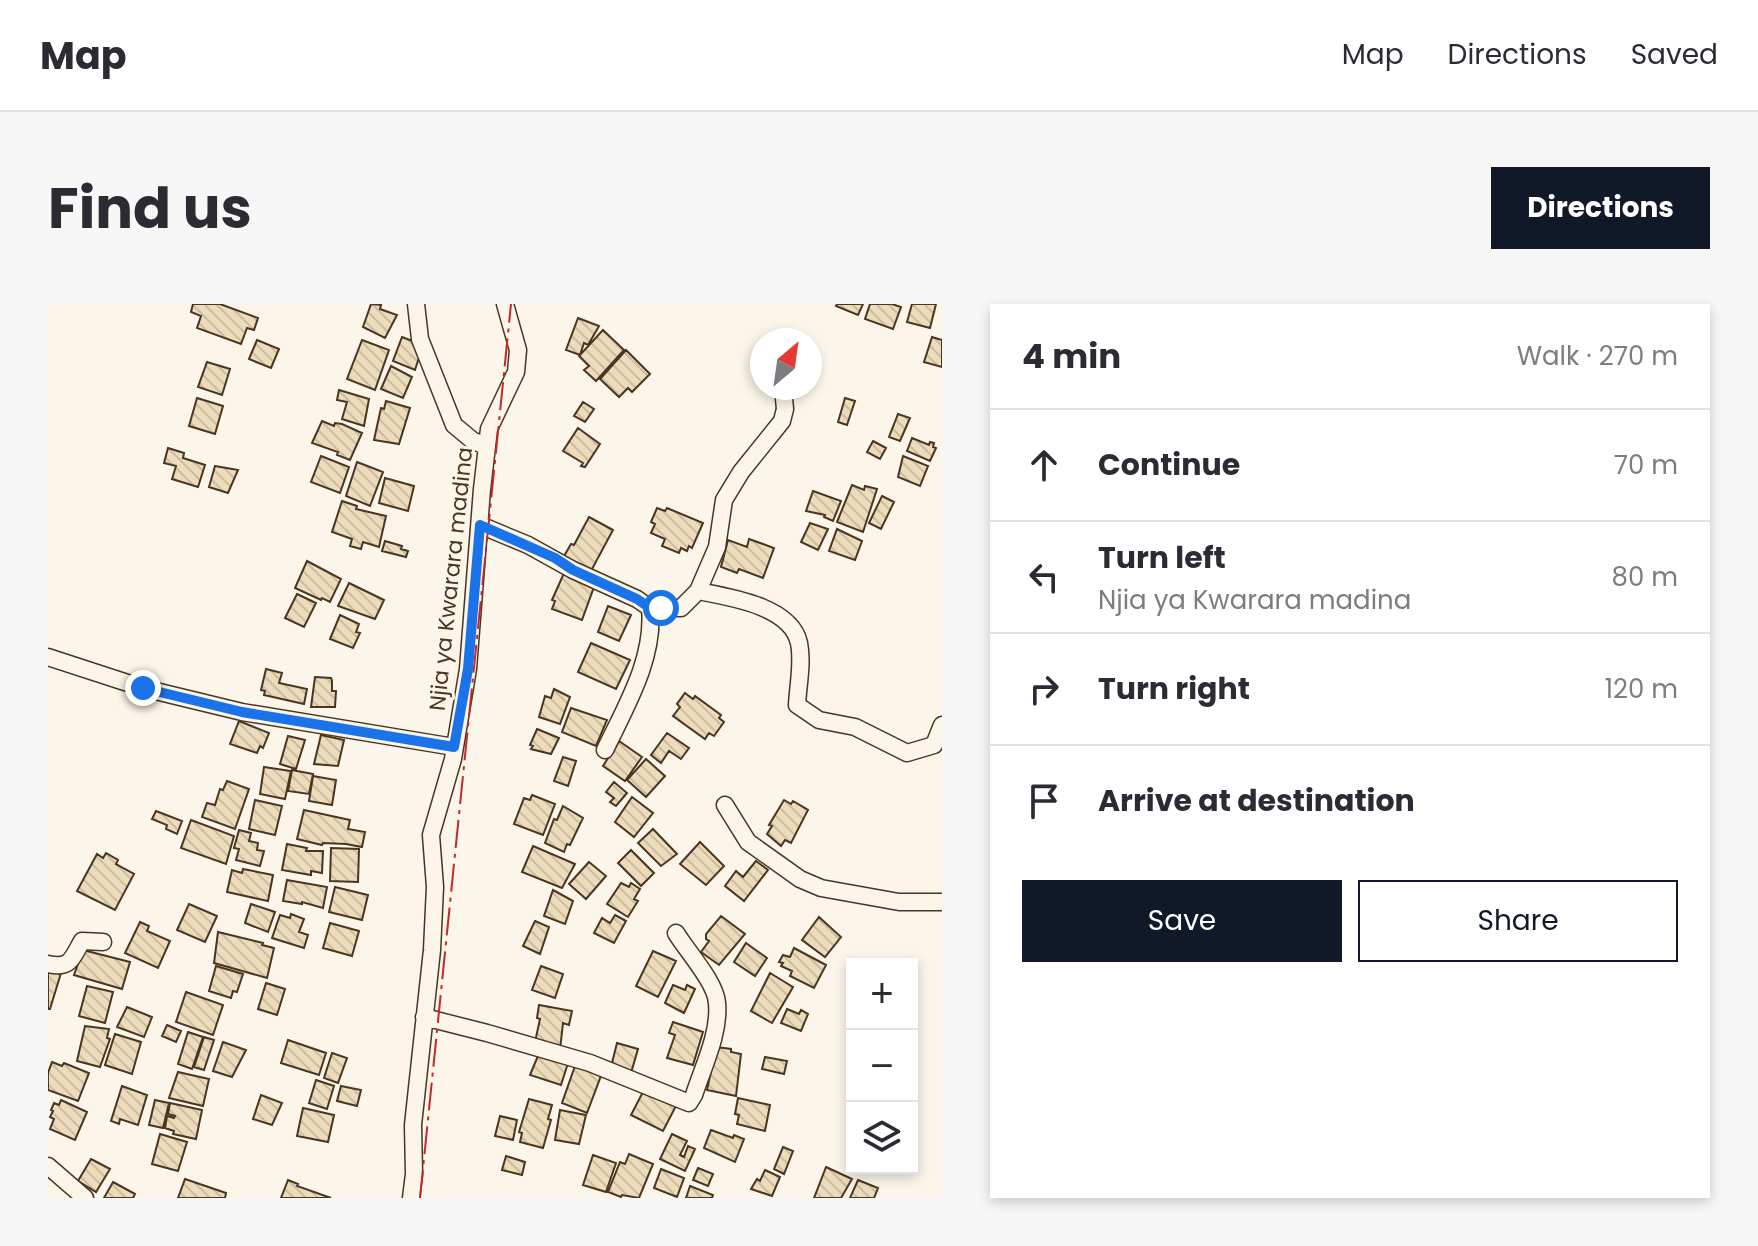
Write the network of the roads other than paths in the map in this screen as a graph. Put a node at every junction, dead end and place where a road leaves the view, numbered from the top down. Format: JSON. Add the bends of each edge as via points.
{"nodes":[{"id":1,"x":416,"y":304,"type":"edge"},
{"id":2,"x":505,"y":304,"type":"edge"},
{"id":3,"x":784,"y":400,"type":"edge"},
{"id":4,"x":487,"y":447,"type":"junction"},
{"id":5,"x":480,"y":525,"type":"junction"},
{"id":6,"x":698,"y":591,"type":"junction"},
{"id":7,"x":650,"y":608,"type":"junction"},
{"id":8,"x":48,"y":657,"type":"edge"},
{"id":9,"x":942,"y":725,"type":"edge"},
{"id":10,"x":454,"y":747,"type":"junction"},
{"id":11,"x":605,"y":750,"type":"dead end"},
{"id":12,"x":725,"y":805,"type":"dead end"},
{"id":13,"x":942,"y":902,"type":"edge"},
{"id":14,"x":676,"y":933,"type":"dead end"},
{"id":15,"x":103,"y":942,"type":"dead end"},
{"id":16,"x":48,"y":964,"type":"edge"},
{"id":17,"x":424,"y":1017,"type":"junction"},
{"id":18,"x":48,"y":1166,"type":"edge"},
{"id":19,"x":85,"y":1198,"type":"edge"},
{"id":20,"x":411,"y":1198,"type":"edge"}],
"edges":[{"from":1,"to":4,"type":"street","via":[[420,339],[454,425]]},
{"from":2,"to":4,"type":"street","name":"Njia ya Kwarara madina","via":[[518,350],[516,372],[489,429]]},
{"from":3,"to":6,"type":"street","via":[[782,421],[724,500],[717,547]]},
{"from":4,"to":5,"type":"street","name":"Njia ya Kwarara madina"},
{"from":5,"to":7,"type":"street"},
{"from":5,"to":10,"type":"street","name":"Njia ya Kwarara madina","via":[[468,669]]},
{"from":6,"to":7,"type":"street","via":[[681,608]]},
{"from":6,"to":9,"type":"street","via":[[754,604],[789,622],[798,640],[797,705],[819,720],[855,727],[907,753],[934,745]]},
{"from":7,"to":11,"type":"street","via":[[645,655]]},
{"from":8,"to":10,"type":"street","via":[[242,712]]},
{"from":10,"to":17,"type":"street","name":"Njia ya Kwarara madina","via":[[431,835],[435,887]]},
{"from":12,"to":13,"type":"street","via":[[748,842],[800,879],[821,888],[899,902]]},
{"from":14,"to":17,"type":"street","via":[[717,1003],[714,1031],[689,1103],[590,1063]]},
{"from":15,"to":16,"type":"street","via":[[82,941],[67,964]]},
{"from":17,"to":20,"type":"street","name":"Njia ya Kwarara madina"},
{"from":18,"to":19,"type":"street"}]}
